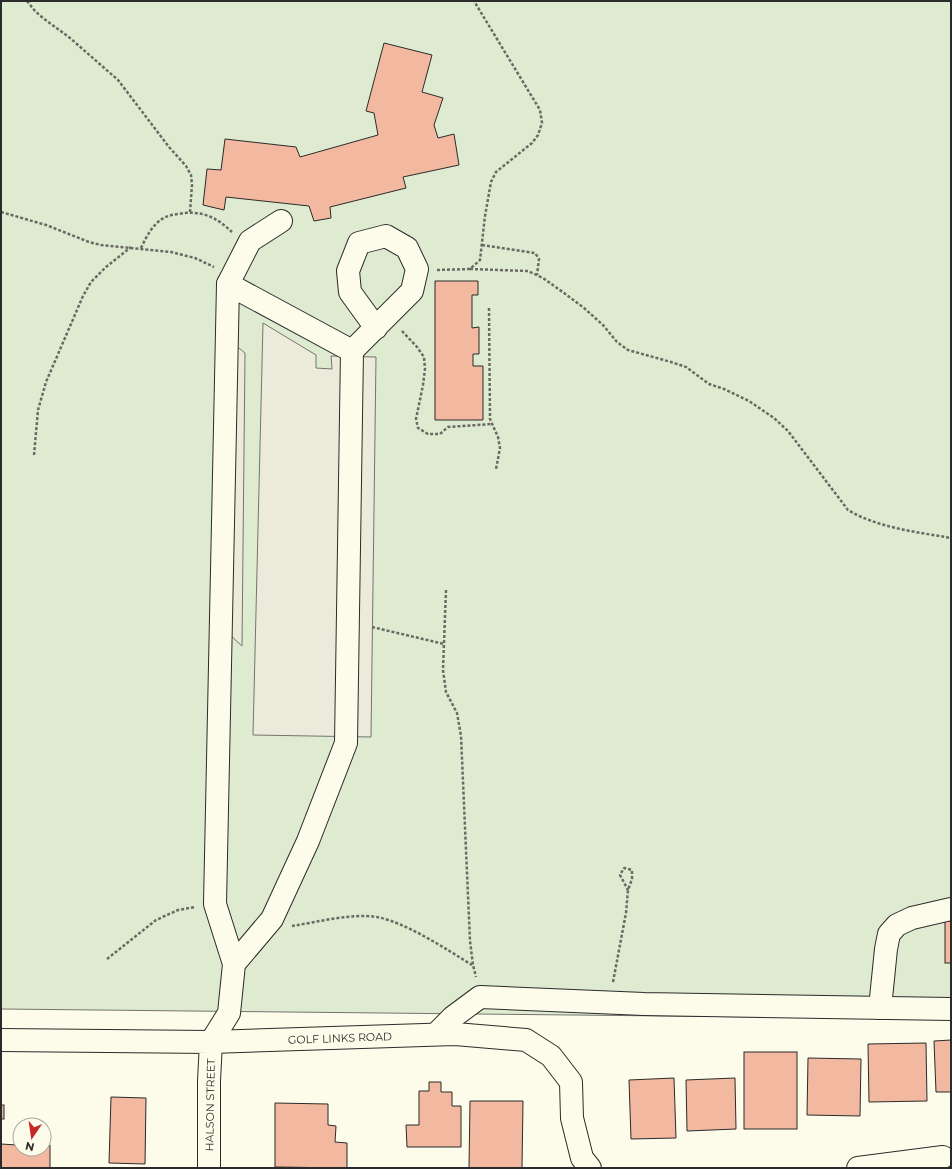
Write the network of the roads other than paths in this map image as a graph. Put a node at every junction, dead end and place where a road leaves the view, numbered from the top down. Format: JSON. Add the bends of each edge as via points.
{"nodes":[{"id":1,"x":281,"y":221,"type":"dead end"},
{"id":2,"x":230,"y":280,"type":"junction"},
{"id":3,"x":381,"y":322,"type":"junction"},
{"id":4,"x":352,"y":351,"type":"junction"},
{"id":5,"x":951,"y":909,"type":"edge"},
{"id":6,"x":234,"y":964,"type":"junction"},
{"id":7,"x":880,"y":1008,"type":"junction"},
{"id":8,"x":951,"y":1008,"type":"edge"},
{"id":9,"x":436,"y":1034,"type":"junction"},
{"id":10,"x":1,"y":1040,"type":"edge"},
{"id":11,"x":211,"y":1042,"type":"junction"},
{"id":12,"x":943,"y":1157,"type":"dead end"},
{"id":13,"x":209,"y":1168,"type":"edge"},
{"id":14,"x":590,"y":1168,"type":"edge"},
{"id":15,"x":858,"y":1168,"type":"edge"}],
"edges":[{"from":1,"to":2,"type":"street","via":[[250,241]]},
{"from":2,"to":4,"type":"street"},
{"from":2,"to":6,"type":"street","via":[[215,904]]},
{"from":3,"to":3,"type":"street","via":[[350,292],[348,271],[359,243],[386,236],[407,248],[417,269],[412,292]]},
{"from":3,"to":4,"type":"street"},
{"from":4,"to":6,"type":"street","via":[[346,742],[308,841],[272,919]]},
{"from":5,"to":7,"type":"street","via":[[912,918],[897,925],[889,934]]},
{"from":6,"to":11,"type":"street","via":[[229,1014]]},
{"from":7,"to":8,"type":"street"},
{"from":7,"to":9,"type":"street","via":[[480,997],[453,1017]]},
{"from":9,"to":11,"type":"street","name":"GOLF LINKS ROAD"},
{"from":9,"to":14,"type":"street","name":"GOLF LINKS ROAD","via":[[526,1040],[551,1056],[570,1082],[572,1118],[582,1158]]},
{"from":10,"to":11,"type":"street","name":"GOLF LINKS ROAD"},
{"from":11,"to":13,"type":"street","name":"HALSON STREET"},
{"from":12,"to":15,"type":"street"}]}
